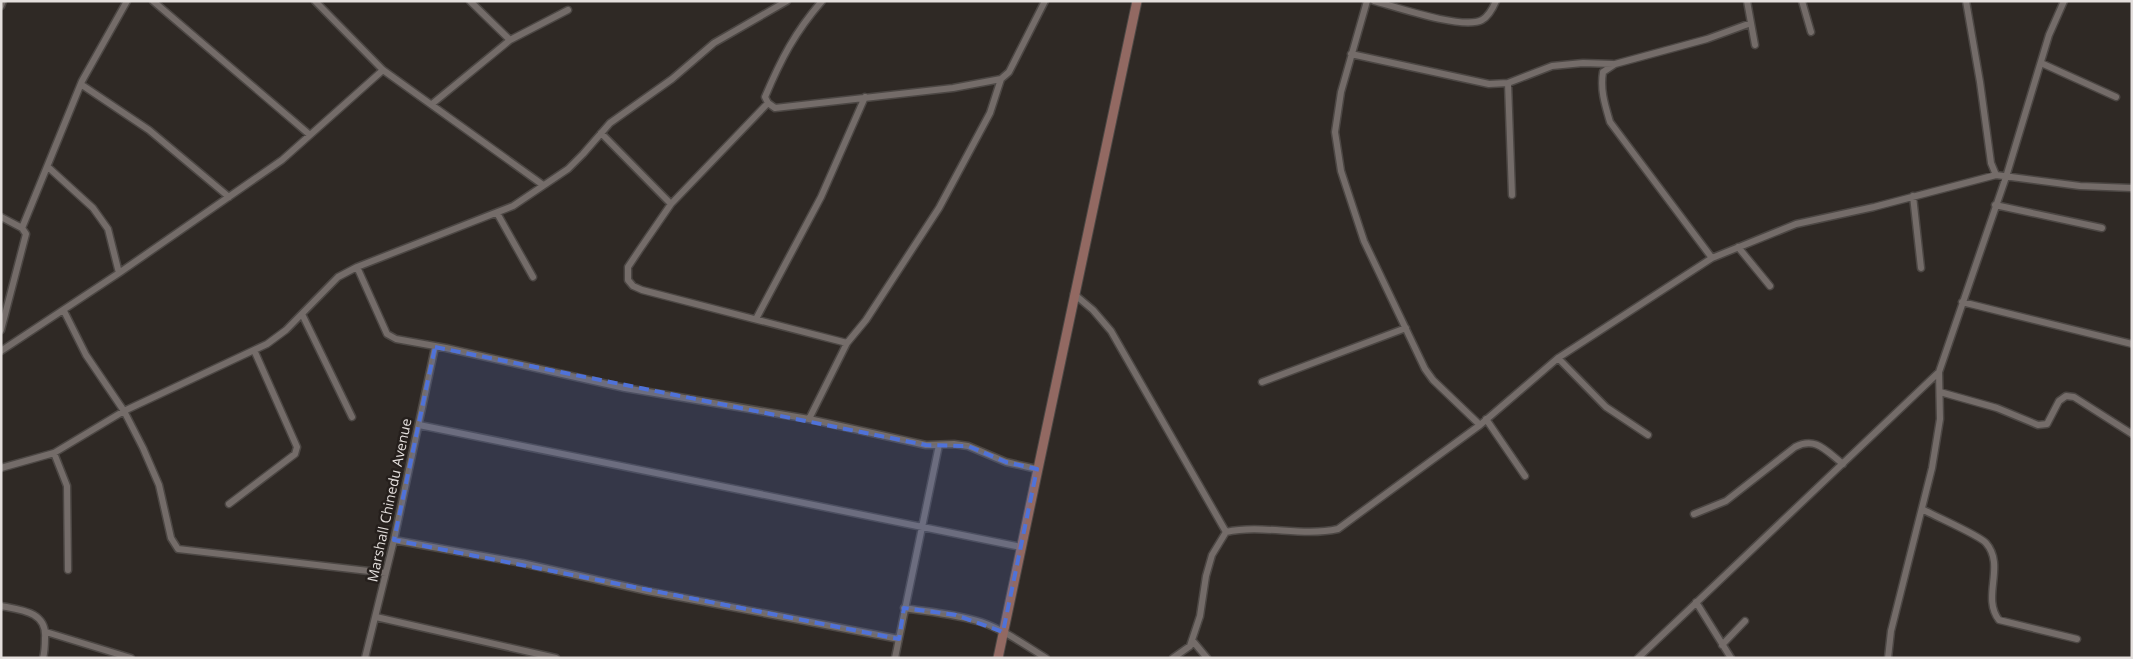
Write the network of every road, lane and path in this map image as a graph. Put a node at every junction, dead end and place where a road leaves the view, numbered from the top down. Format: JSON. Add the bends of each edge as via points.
{"nodes":[{"id":1,"x":3,"y":1,"type":"edge"},
{"id":2,"x":127,"y":1,"type":"edge"},
{"id":3,"x":153,"y":1,"type":"edge"},
{"id":4,"x":314,"y":1,"type":"edge"},
{"id":5,"x":470,"y":1,"type":"edge"},
{"id":6,"x":787,"y":1,"type":"edge"},
{"id":7,"x":822,"y":1,"type":"edge"},
{"id":8,"x":1045,"y":1,"type":"edge"},
{"id":9,"x":1137,"y":1,"type":"edge"},
{"id":10,"x":1367,"y":1,"type":"edge"},
{"id":11,"x":1374,"y":1,"type":"edge"},
{"id":12,"x":1496,"y":1,"type":"edge"},
{"id":13,"x":1747,"y":1,"type":"edge"},
{"id":14,"x":1802,"y":1,"type":"edge"},
{"id":15,"x":1966,"y":1,"type":"edge"},
{"id":16,"x":2064,"y":1,"type":"edge"},
{"id":17,"x":1,"y":6,"type":"edge"},
{"id":18,"x":568,"y":10,"type":"dead end"},
{"id":19,"x":1751,"y":23,"type":"junction"},
{"id":20,"x":1811,"y":32,"type":"dead end"},
{"id":21,"x":510,"y":40,"type":"junction"},
{"id":22,"x":1755,"y":44,"type":"dead end"},
{"id":23,"x":1351,"y":54,"type":"junction"},
{"id":24,"x":2041,"y":63,"type":"junction"},
{"id":25,"x":1614,"y":64,"type":"junction"},
{"id":26,"x":383,"y":70,"type":"junction"},
{"id":27,"x":1001,"y":79,"type":"junction"},
{"id":28,"x":1508,"y":83,"type":"junction"},
{"id":29,"x":82,"y":85,"type":"junction"},
{"id":30,"x":865,"y":97,"type":"junction"},
{"id":31,"x":2116,"y":97,"type":"dead end"},
{"id":32,"x":432,"y":104,"type":"junction"},
{"id":33,"x":768,"y":104,"type":"junction"},
{"id":34,"x":601,"y":133,"type":"junction"},
{"id":35,"x":310,"y":135,"type":"junction"},
{"id":36,"x":48,"y":167,"type":"junction"},
{"id":37,"x":1996,"y":175,"type":"junction"},
{"id":38,"x":2006,"y":177,"type":"junction"},
{"id":39,"x":542,"y":186,"type":"junction"},
{"id":40,"x":2132,"y":188,"type":"edge"},
{"id":41,"x":1512,"y":195,"type":"dead end"},
{"id":42,"x":1912,"y":196,"type":"junction"},
{"id":43,"x":229,"y":197,"type":"junction"},
{"id":44,"x":671,"y":204,"type":"junction"},
{"id":45,"x":1995,"y":205,"type":"junction"},
{"id":46,"x":497,"y":213,"type":"junction"},
{"id":47,"x":1,"y":217,"type":"edge"},
{"id":48,"x":22,"y":228,"type":"junction"},
{"id":49,"x":2102,"y":228,"type":"dead end"},
{"id":50,"x":1738,"y":247,"type":"junction"},
{"id":51,"x":1712,"y":258,"type":"junction"},
{"id":52,"x":357,"y":267,"type":"junction"},
{"id":53,"x":1921,"y":268,"type":"dead end"},
{"id":54,"x":119,"y":273,"type":"junction"},
{"id":55,"x":533,"y":277,"type":"dead end"},
{"id":56,"x":1770,"y":286,"type":"dead end"},
{"id":57,"x":1074,"y":294,"type":"junction"},
{"id":58,"x":1962,"y":302,"type":"junction"},
{"id":59,"x":64,"y":311,"type":"junction"},
{"id":60,"x":302,"y":314,"type":"junction"},
{"id":61,"x":756,"y":320,"type":"junction"},
{"id":62,"x":1406,"y":328,"type":"junction"},
{"id":63,"x":1,"y":330,"type":"edge"},
{"id":64,"x":847,"y":343,"type":"junction"},
{"id":65,"x":2132,"y":344,"type":"edge"},
{"id":66,"x":435,"y":347,"type":"junction"},
{"id":67,"x":254,"y":350,"type":"junction"},
{"id":68,"x":1,"y":351,"type":"edge"},
{"id":69,"x":1558,"y":358,"type":"junction"},
{"id":70,"x":1939,"y":372,"type":"junction"},
{"id":71,"x":1262,"y":382,"type":"dead end"},
{"id":72,"x":1940,"y":392,"type":"junction"},
{"id":73,"x":124,"y":411,"type":"junction"},
{"id":74,"x":352,"y":416,"type":"dead end"},
{"id":75,"x":809,"y":419,"type":"junction"},
{"id":76,"x":1486,"y":419,"type":"junction"},
{"id":77,"x":418,"y":424,"type":"junction"},
{"id":78,"x":1480,"y":425,"type":"junction"},
{"id":79,"x":2132,"y":434,"type":"edge"},
{"id":80,"x":1648,"y":435,"type":"dead end"},
{"id":81,"x":939,"y":445,"type":"junction"},
{"id":82,"x":54,"y":453,"type":"junction"},
{"id":83,"x":1843,"y":464,"type":"junction"},
{"id":84,"x":1,"y":468,"type":"edge"},
{"id":85,"x":1037,"y":469,"type":"junction"},
{"id":86,"x":1525,"y":476,"type":"dead end"},
{"id":87,"x":230,"y":504,"type":"dead end"},
{"id":88,"x":1922,"y":509,"type":"junction"},
{"id":89,"x":1694,"y":514,"type":"dead end"},
{"id":90,"x":922,"y":526,"type":"junction"},
{"id":91,"x":1226,"y":532,"type":"junction"},
{"id":92,"x":394,"y":540,"type":"junction"},
{"id":93,"x":1021,"y":547,"type":"junction"},
{"id":94,"x":68,"y":570,"type":"dead end"},
{"id":95,"x":386,"y":573,"type":"junction"},
{"id":96,"x":1696,"y":602,"type":"junction"},
{"id":97,"x":1,"y":606,"type":"edge"},
{"id":98,"x":904,"y":608,"type":"junction"},
{"id":99,"x":376,"y":617,"type":"junction"},
{"id":100,"x":1745,"y":621,"type":"dead end"},
{"id":101,"x":46,"y":632,"type":"junction"},
{"id":102,"x":1004,"y":632,"type":"junction"},
{"id":103,"x":899,"y":638,"type":"junction"},
{"id":104,"x":2077,"y":639,"type":"dead end"},
{"id":105,"x":1192,"y":640,"type":"junction"},
{"id":106,"x":1722,"y":644,"type":"junction"},
{"id":107,"x":43,"y":658,"type":"edge"},
{"id":108,"x":131,"y":658,"type":"edge"},
{"id":109,"x":366,"y":658,"type":"edge"},
{"id":110,"x":556,"y":658,"type":"edge"},
{"id":111,"x":895,"y":658,"type":"edge"},
{"id":112,"x":998,"y":658,"type":"edge"},
{"id":113,"x":1046,"y":658,"type":"edge"},
{"id":114,"x":1174,"y":658,"type":"edge"},
{"id":115,"x":1207,"y":658,"type":"edge"},
{"id":116,"x":1638,"y":658,"type":"edge"},
{"id":117,"x":1731,"y":658,"type":"edge"},
{"id":118,"x":1888,"y":658,"type":"edge"}],
"edges":[{"from":1,"to":17,"type":"street"},
{"from":2,"to":29,"type":"street"},
{"from":3,"to":35,"type":"street"},
{"from":4,"to":26,"type":"street"},
{"from":5,"to":21,"type":"street"},
{"from":6,"to":34,"type":"street","via":[[714,43],[610,122]]},
{"from":7,"to":33,"type":"street","via":[[796,33],[765,97]]},
{"from":8,"to":27,"type":"street","via":[[1009,72]]},
{"from":9,"to":57,"type":"main road"},
{"from":10,"to":23,"type":"street"},
{"from":11,"to":12,"type":"street","via":[[1430,17],[1469,23],[1482,20]]},
{"from":13,"to":19,"type":"street"},
{"from":14,"to":20,"type":"street"},
{"from":15,"to":37,"type":"street","via":[[1991,163]]},
{"from":16,"to":24,"type":"street"},
{"from":18,"to":21,"type":"street"},
{"from":19,"to":22,"type":"street"},
{"from":19,"to":25,"type":"street","via":[[1707,39]]},
{"from":21,"to":32,"type":"street"},
{"from":23,"to":28,"type":"street","via":[[1489,84]]},
{"from":23,"to":62,"type":"street","via":[[1341,92],[1336,132],[1341,171],[1364,241]]},
{"from":24,"to":31,"type":"street"},
{"from":24,"to":38,"type":"street"},
{"from":25,"to":28,"type":"street","via":[[1552,66]]},
{"from":25,"to":51,"type":"street","via":[[1603,72],[1601,84],[1610,122]]},
{"from":26,"to":32,"type":"street"},
{"from":26,"to":35,"type":"street"},
{"from":27,"to":30,"type":"street","via":[[953,88]]},
{"from":27,"to":64,"type":"street","via":[[990,113],[939,208],[866,320]]},
{"from":28,"to":41,"type":"street"},
{"from":29,"to":36,"type":"street"},
{"from":29,"to":43,"type":"street","via":[[149,130]]},
{"from":30,"to":33,"type":"street","via":[[774,108]]},
{"from":30,"to":61,"type":"street","via":[[821,197]]},
{"from":32,"to":39,"type":"street"},
{"from":33,"to":44,"type":"street"},
{"from":34,"to":39,"type":"street","via":[[568,169]]},
{"from":34,"to":44,"type":"street"},
{"from":35,"to":43,"type":"street","via":[[282,160]]},
{"from":36,"to":48,"type":"street"},
{"from":36,"to":54,"type":"street","via":[[93,208],[108,229]]},
{"from":37,"to":38,"type":"street"},
{"from":37,"to":42,"type":"street"},
{"from":38,"to":40,"type":"street","via":[[2080,186]]},
{"from":38,"to":45,"type":"street"},
{"from":39,"to":46,"type":"street"},
{"from":42,"to":50,"type":"street","via":[[1796,224]]},
{"from":42,"to":53,"type":"street"},
{"from":43,"to":54,"type":"street"},
{"from":44,"to":61,"type":"street","via":[[628,267],[628,280],[642,290]]},
{"from":45,"to":49,"type":"street"},
{"from":45,"to":58,"type":"street"},
{"from":46,"to":52,"type":"street"},
{"from":46,"to":55,"type":"street"},
{"from":47,"to":48,"type":"street"},
{"from":48,"to":63,"type":"street","via":[[26,234],[24,244]]},
{"from":50,"to":51,"type":"street"},
{"from":50,"to":56,"type":"street"},
{"from":51,"to":69,"type":"street"},
{"from":52,"to":60,"type":"street","via":[[338,277]]},
{"from":52,"to":66,"type":"street","via":[[387,334]]},
{"from":54,"to":59,"type":"street"},
{"from":57,"to":85,"type":"main road"},
{"from":57,"to":91,"type":"street","via":[[1111,331]]},
{"from":58,"to":65,"type":"street"},
{"from":58,"to":70,"type":"street"},
{"from":59,"to":68,"type":"street"},
{"from":59,"to":73,"type":"street","via":[[86,355]]},
{"from":60,"to":67,"type":"street","via":[[286,330]]},
{"from":60,"to":74,"type":"street"},
{"from":61,"to":64,"type":"street"},
{"from":62,"to":71,"type":"street"},
{"from":62,"to":78,"type":"street","via":[[1433,380]]},
{"from":64,"to":75,"type":"street"},
{"from":66,"to":75,"type":"street","via":[[625,388]]},
{"from":66,"to":77,"type":"street","name":"Marshall Chinedu Avenue"},
{"from":67,"to":73,"type":"street"},
{"from":67,"to":87,"type":"street","via":[[297,447],[295,454]]},
{"from":69,"to":76,"type":"street"},
{"from":69,"to":80,"type":"street","via":[[1606,407]]},
{"from":70,"to":72,"type":"street"},
{"from":70,"to":83,"type":"street"},
{"from":72,"to":79,"type":"street","via":[[1997,408],[2038,425],[2047,424],[2059,401],[2066,396],[2074,397]]},
{"from":72,"to":88,"type":"street","via":[[1940,419]]},
{"from":73,"to":82,"type":"street"},
{"from":73,"to":95,"type":"street","via":[[159,485],[171,538],[178,549]]},
{"from":75,"to":81,"type":"street","via":[[926,445]]},
{"from":76,"to":78,"type":"street"},
{"from":76,"to":86,"type":"street"},
{"from":77,"to":90,"type":"street"},
{"from":77,"to":92,"type":"street","name":"Marshall Chinedu Avenue"},
{"from":78,"to":91,"type":"street","via":[[1338,529],[1320,533],[1240,529]]},
{"from":81,"to":85,"type":"street","via":[[968,446],[1006,462]]},
{"from":81,"to":90,"type":"street"},
{"from":82,"to":84,"type":"street"},
{"from":82,"to":94,"type":"street","via":[[67,486]]},
{"from":83,"to":89,"type":"street","via":[[1814,442],[1803,442],[1726,501]]},
{"from":83,"to":96,"type":"street"},
{"from":85,"to":93,"type":"main road"},
{"from":88,"to":104,"type":"street","via":[[1985,542],[1994,554],[1991,604],[1999,620]]},
{"from":88,"to":118,"type":"street","via":[[1891,631]]},
{"from":90,"to":93,"type":"street"},
{"from":90,"to":98,"type":"street"},
{"from":91,"to":105,"type":"street","via":[[1212,555]]},
{"from":92,"to":95,"type":"street","name":"Marshall Chinedu Avenue"},
{"from":92,"to":103,"type":"street"},
{"from":93,"to":102,"type":"main road"},
{"from":95,"to":99,"type":"street","name":"Marshall Chinedu Avenue"},
{"from":96,"to":106,"type":"street"},
{"from":96,"to":116,"type":"street"},
{"from":97,"to":101,"type":"street","via":[[37,616],[44,623]]},
{"from":98,"to":102,"type":"street","via":[[956,615]]},
{"from":98,"to":103,"type":"street"},
{"from":99,"to":109,"type":"street","name":"Marshall Chinedu Avenue"},
{"from":99,"to":110,"type":"street"},
{"from":100,"to":106,"type":"street"},
{"from":101,"to":107,"type":"street"},
{"from":101,"to":108,"type":"street"},
{"from":102,"to":112,"type":"main road"},
{"from":102,"to":113,"type":"street"},
{"from":103,"to":111,"type":"street"},
{"from":105,"to":114,"type":"street","via":[[1190,646]]},
{"from":105,"to":115,"type":"street"},
{"from":106,"to":117,"type":"street"}]}
